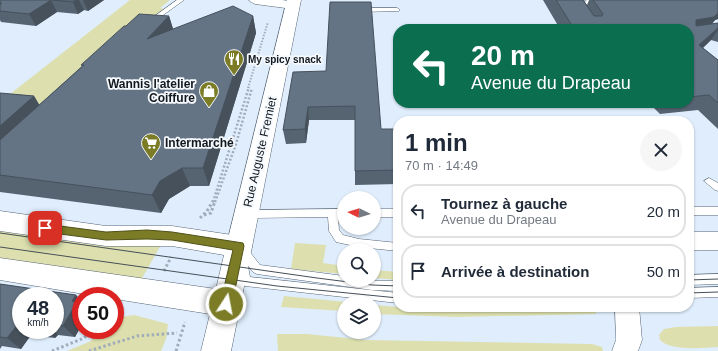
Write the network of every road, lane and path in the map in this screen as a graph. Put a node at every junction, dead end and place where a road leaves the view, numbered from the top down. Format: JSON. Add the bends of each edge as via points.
{"nodes":[{"id":1,"x":182,"y":0,"type":"edge"},
{"id":2,"x":255,"y":0,"type":"edge"},
{"id":3,"x":590,"y":0,"type":"edge"},
{"id":4,"x":289,"y":3,"type":"edge"},
{"id":5,"x":358,"y":10,"type":"edge"},
{"id":6,"x":397,"y":10,"type":"dead end"},
{"id":7,"x":590,"y":24,"type":"edge"},
{"id":8,"x":142,"y":28,"type":"edge"},
{"id":9,"x":254,"y":84,"type":"dead end"},
{"id":10,"x":709,"y":181,"type":"dead end"},
{"id":11,"x":718,"y":188,"type":"edge"},
{"id":12,"x":0,"y":211,"type":"edge"},
{"id":13,"x":694,"y":211,"type":"edge"},
{"id":14,"x":718,"y":211,"type":"edge"},
{"id":15,"x":333,"y":213,"type":"junction"},
{"id":16,"x":337,"y":213,"type":"edge"},
{"id":17,"x":381,"y":213,"type":"edge"},
{"id":18,"x":393,"y":213,"type":"edge"},
{"id":19,"x":246,"y":214,"type":"junction"},
{"id":20,"x":204,"y":215,"type":"junction"},
{"id":21,"x":198,"y":217,"type":"dead end"},
{"id":22,"x":0,"y":221,"type":"edge"},
{"id":23,"x":75,"y":232,"type":"junction"},
{"id":24,"x":181,"y":237,"type":"junction"},
{"id":25,"x":694,"y":241,"type":"edge"},
{"id":26,"x":718,"y":241,"type":"edge"},
{"id":27,"x":239,"y":246,"type":"junction"},
{"id":28,"x":393,"y":246,"type":"edge"},
{"id":29,"x":0,"y":269,"type":"edge"},
{"id":30,"x":718,"y":279,"type":"edge"},
{"id":31,"x":694,"y":280,"type":"edge"},
{"id":32,"x":393,"y":286,"type":"edge"},
{"id":33,"x":718,"y":292,"type":"edge"},
{"id":34,"x":153,"y":293,"type":"junction"},
{"id":35,"x":694,"y":293,"type":"edge"},
{"id":36,"x":393,"y":298,"type":"edge"},
{"id":37,"x":226,"y":304,"type":"junction"},
{"id":38,"x":627,"y":312,"type":"edge"},
{"id":39,"x":186,"y":319,"type":"dead end"},
{"id":40,"x":177,"y":333,"type":"dead end"},
{"id":41,"x":82,"y":339,"type":"edge"},
{"id":42,"x":61,"y":348,"type":"junction"},
{"id":43,"x":52,"y":351,"type":"edge"},
{"id":44,"x":64,"y":351,"type":"edge"},
{"id":45,"x":89,"y":351,"type":"edge"},
{"id":46,"x":176,"y":351,"type":"edge"},
{"id":47,"x":216,"y":351,"type":"edge"},
{"id":48,"x":625,"y":351,"type":"edge"}],
"edges":[{"from":1,"to":8,"type":"lane"},
{"from":2,"to":4,"type":"street"},
{"from":3,"to":7,"type":"lane","via":[[580,10]]},
{"from":4,"to":19,"type":"main road","name":"Rue Auguste Fremiet"},
{"from":4,"to":20,"type":"path","via":[[271,12],[228,159],[212,203]]},
{"from":5,"to":6,"type":"lane"},
{"from":9,"to":20,"type":"path","via":[[216,203],[211,213]]},
{"from":10,"to":11,"type":"lane"},
{"from":12,"to":23,"type":"lane","via":[[53,218]]},
{"from":13,"to":14,"type":"lane"},
{"from":15,"to":16,"type":"lane"},
{"from":15,"to":19,"type":"lane"},
{"from":15,"to":28,"type":"lane","via":[[334,231],[340,239]]},
{"from":17,"to":18,"type":"lane"},
{"from":19,"to":27,"type":"main road","name":"Rue Auguste Fremiet"},
{"from":20,"to":21,"type":"path"},
{"from":20,"to":24,"type":"path","via":[[188,225]]},
{"from":22,"to":23,"type":"main road"},
{"from":23,"to":24,"type":"main road","via":[[106,236]]},
{"from":24,"to":27,"type":"main road"},
{"from":24,"to":34,"type":"path"},
{"from":25,"to":26,"type":"street"},
{"from":27,"to":32,"type":"lane","via":[[257,269]]},
{"from":27,"to":36,"type":"lane","via":[[245,281]]},
{"from":27,"to":37,"type":"main road","name":"Rue Auguste Fremiet"},
{"from":29,"to":34,"type":"main road"},
{"from":30,"to":31,"type":"lane"},
{"from":33,"to":35,"type":"lane"},
{"from":34,"to":37,"type":"main road"},
{"from":37,"to":47,"type":"main road","name":"Rue Auguste Fremiet"},
{"from":38,"to":48,"type":"street","via":[[629,340]]},
{"from":39,"to":46,"type":"path"},
{"from":40,"to":45,"type":"path","via":[[136,336]]},
{"from":41,"to":42,"type":"path"},
{"from":42,"to":43,"type":"path"},
{"from":42,"to":44,"type":"path"}]}
